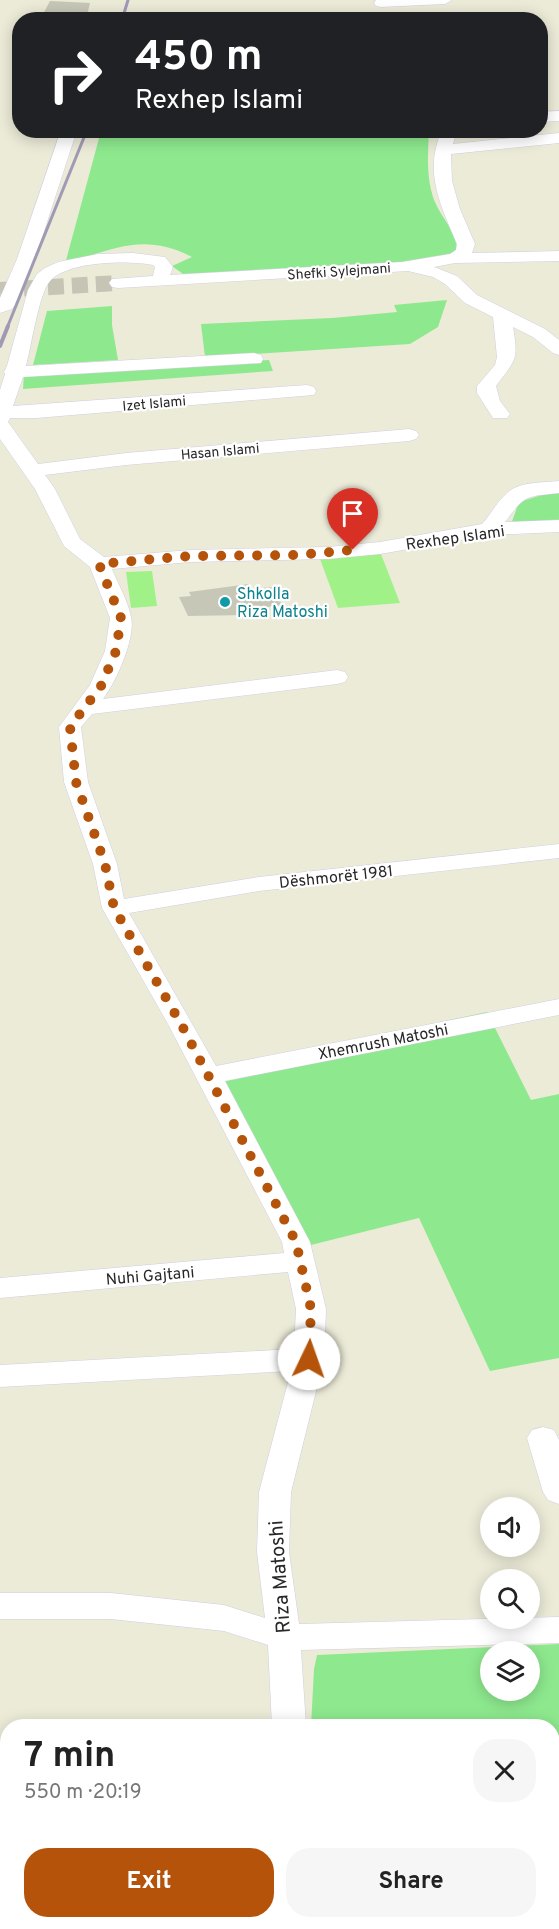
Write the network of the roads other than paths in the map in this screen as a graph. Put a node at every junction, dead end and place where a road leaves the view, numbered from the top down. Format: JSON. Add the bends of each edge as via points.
{"nodes":[{"id":1,"x":445,"y":0,"type":"edge"},
{"id":2,"x":380,"y":2,"type":"edge"},
{"id":3,"x":66,"y":138,"type":"edge"},
{"id":4,"x":447,"y":138,"type":"edge"},
{"id":5,"x":559,"y":138,"type":"edge"},
{"id":6,"x":444,"y":150,"type":"junction"},
{"id":7,"x":455,"y":258,"type":"junction"},
{"id":8,"x":557,"y":258,"type":"edge"},
{"id":9,"x":440,"y":269,"type":"junction"},
{"id":10,"x":160,"y":280,"type":"junction"},
{"id":11,"x":118,"y":283,"type":"tunnel mouth"},
{"id":12,"x":471,"y":298,"type":"junction"},
{"id":13,"x":0,"y":308,"type":"edge"},
{"id":14,"x":502,"y":314,"type":"junction"},
{"id":15,"x":472,"y":318,"type":"dead end"},
{"id":16,"x":559,"y":349,"type":"edge"},
{"id":17,"x":254,"y":359,"type":"dead end"},
{"id":18,"x":13,"y":372,"type":"junction"},
{"id":19,"x":307,"y":390,"type":"dead end"},
{"id":20,"x":500,"y":414,"type":"dead end"},
{"id":21,"x":0,"y":419,"type":"edge"},
{"id":22,"x":409,"y":435,"type":"dead end"},
{"id":23,"x":32,"y":471,"type":"junction"},
{"id":24,"x":559,"y":487,"type":"edge"},
{"id":25,"x":559,"y":526,"type":"edge"},
{"id":26,"x":489,"y":529,"type":"junction"},
{"id":27,"x":99,"y":564,"type":"junction"},
{"id":28,"x":337,"y":677,"type":"dead end"},
{"id":29,"x":83,"y":708,"type":"junction"},
{"id":30,"x":559,"y":851,"type":"edge"},
{"id":31,"x":114,"y":908,"type":"junction"},
{"id":32,"x":559,"y":1007,"type":"edge"},
{"id":33,"x":207,"y":1076,"type":"junction"},
{"id":34,"x":301,"y":1261,"type":"junction"},
{"id":35,"x":0,"y":1288,"type":"edge"},
{"id":36,"x":309,"y":1359,"type":"junction"},
{"id":37,"x":0,"y":1376,"type":"edge"},
{"id":38,"x":543,"y":1438,"type":"dead end"},
{"id":39,"x":559,"y":1492,"type":"edge"},
{"id":40,"x":0,"y":1606,"type":"edge"},
{"id":41,"x":559,"y":1629,"type":"edge"},
{"id":42,"x":284,"y":1637,"type":"junction"},
{"id":43,"x":289,"y":1719,"type":"edge"}],
"edges":[{"from":1,"to":2,"type":"street"},
{"from":3,"to":13,"type":"street","via":[[27,259],[6,305]]},
{"from":4,"to":6,"type":"street"},
{"from":5,"to":6,"type":"street"},
{"from":6,"to":7,"type":"street","via":[[442,172],[466,244],[464,253]]},
{"from":7,"to":8,"type":"street"},
{"from":7,"to":9,"type":"street"},
{"from":9,"to":10,"type":"street","name":"Shefki Sylejmani","via":[[402,267]]},
{"from":9,"to":12,"type":"street"},
{"from":10,"to":11,"type":"street","name":"Shefki Sylejmani"},
{"from":10,"to":18,"type":"street","via":[[164,267],[159,261],[135,256],[107,257],[48,273],[41,279]]},
{"from":12,"to":14,"type":"street"},
{"from":12,"to":15,"type":"street","via":[[465,305]]},
{"from":14,"to":16,"type":"street","via":[[539,333]]},
{"from":14,"to":20,"type":"street","via":[[507,358],[488,384],[488,397]]},
{"from":17,"to":18,"type":"street"},
{"from":18,"to":21,"type":"street"},
{"from":19,"to":21,"type":"street","name":"Izet Islami","via":[[36,412]]},
{"from":21,"to":23,"type":"street","name":"Riza Matoshi"},
{"from":22,"to":23,"type":"street","name":"Hasan Islami","via":[[126,459]]},
{"from":23,"to":27,"type":"street","name":"Riza Matoshi","via":[[71,542]]},
{"from":24,"to":26,"type":"street","via":[[517,495]]},
{"from":25,"to":26,"type":"street","name":"Rexhep Islami"},
{"from":26,"to":27,"type":"street","name":"Rexhep Islami","via":[[328,553],[190,556]]},
{"from":27,"to":29,"type":"street","name":"Riza Matoshi","via":[[121,618],[116,651],[101,686]]},
{"from":28,"to":29,"type":"street"},
{"from":29,"to":31,"type":"street","name":"Riza Matoshi","via":[[70,727],[76,782],[105,864]]},
{"from":30,"to":31,"type":"street","name":"Dëshmorët 1981","via":[[259,884]]},
{"from":31,"to":33,"type":"street","name":"Riza Matoshi"},
{"from":32,"to":33,"type":"street","name":"Xhemrush Matoshi"},
{"from":33,"to":34,"type":"street","name":"Riza Matoshi","via":[[268,1185]]},
{"from":34,"to":35,"type":"street","name":"Nuhi Gajtani"},
{"from":34,"to":36,"type":"street","name":"Riza Matoshi","via":[[311,1309]]},
{"from":36,"to":37,"type":"street"},
{"from":36,"to":42,"type":"street","name":"Riza Matoshi","via":[[275,1492],[273,1552]]},
{"from":38,"to":39,"type":"street"},
{"from":40,"to":42,"type":"street","via":[[111,1606],[224,1618]]},
{"from":41,"to":42,"type":"street"},
{"from":42,"to":43,"type":"street","name":"Riza Matoshi"}]}
